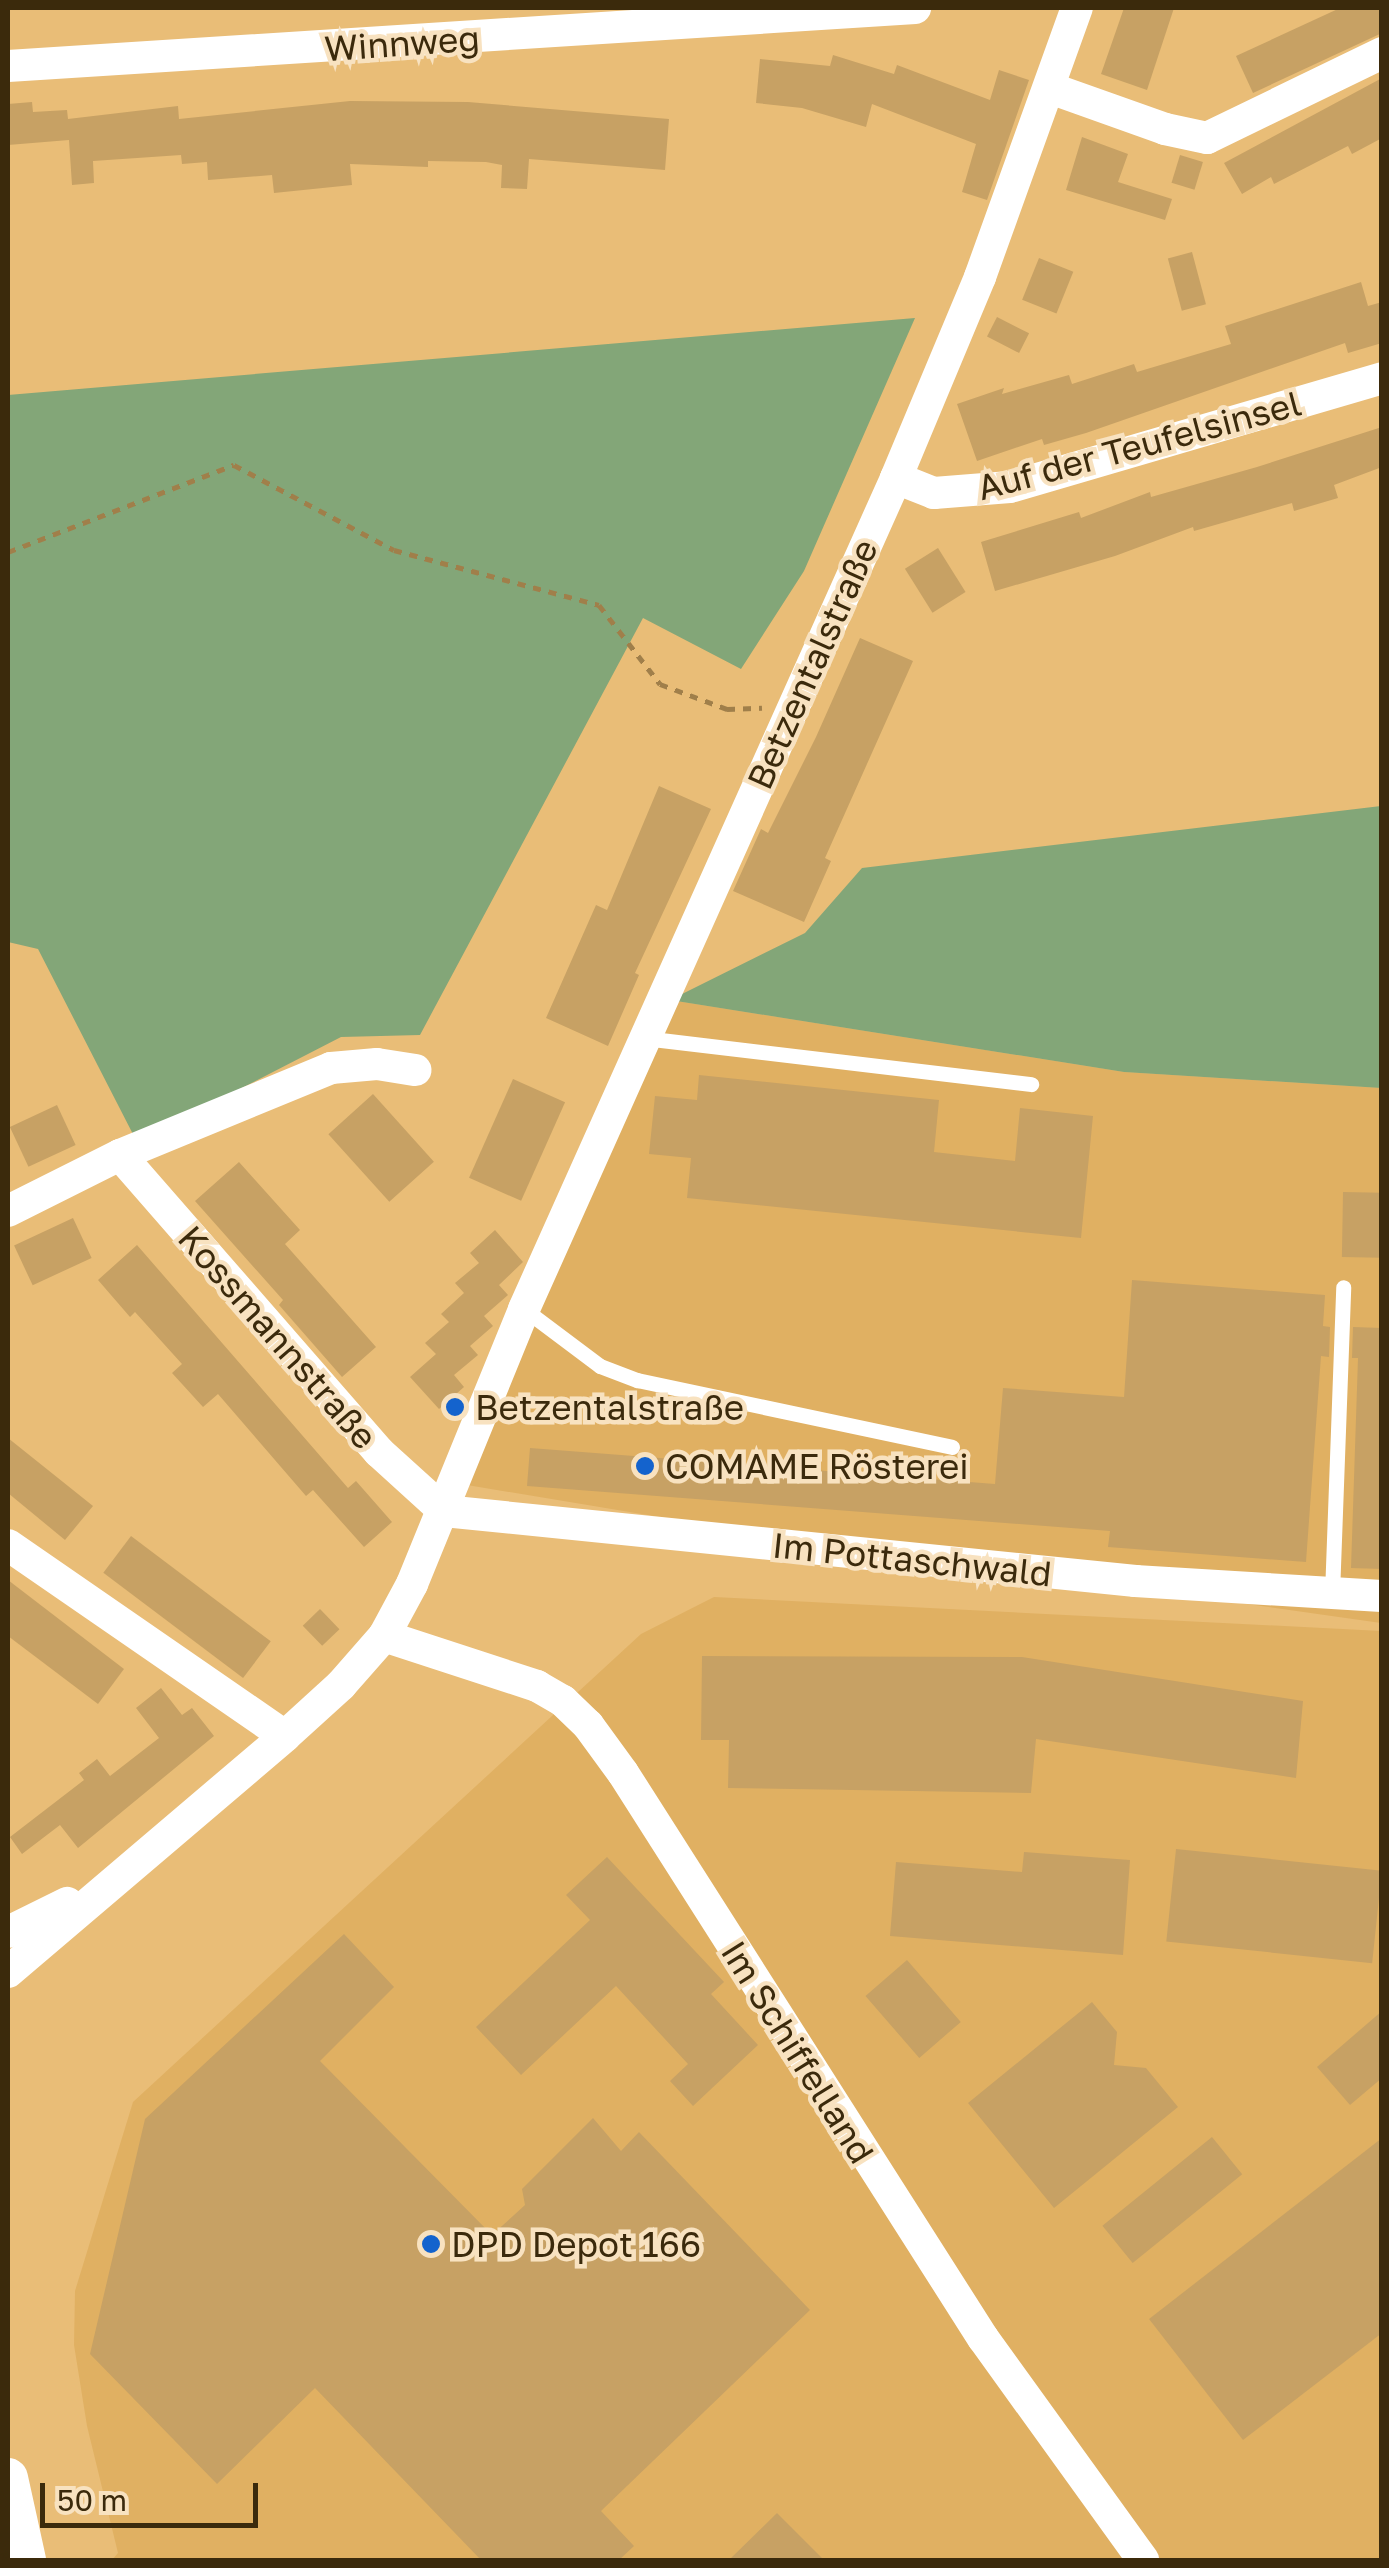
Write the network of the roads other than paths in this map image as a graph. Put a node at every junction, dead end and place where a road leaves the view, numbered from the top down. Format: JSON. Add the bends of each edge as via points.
{"nodes":[{"id":1,"x":915,"y":8,"type":"edge"},
{"id":2,"x":1077,"y":8,"type":"edge"},
{"id":3,"x":1382,"y":53,"type":"edge"},
{"id":4,"x":8,"y":66,"type":"edge"},
{"id":5,"x":1050,"y":88,"type":"junction"},
{"id":6,"x":1382,"y":378,"type":"edge"},
{"id":7,"x":896,"y":478,"type":"junction"},
{"id":8,"x":644,"y":1038,"type":"junction"},
{"id":9,"x":416,"y":1070,"type":"dead end"},
{"id":10,"x":1031,"y":1084,"type":"dead end"},
{"id":11,"x":120,"y":1156,"type":"junction"},
{"id":12,"x":8,"y":1211,"type":"edge"},
{"id":13,"x":1343,"y":1286,"type":"dead end"},
{"id":14,"x":524,"y":1308,"type":"junction"},
{"id":15,"x":952,"y":1447,"type":"dead end"},
{"id":16,"x":444,"y":1512,"type":"junction"},
{"id":17,"x":8,"y":1545,"type":"edge"},
{"id":18,"x":1332,"y":1594,"type":"junction"},
{"id":19,"x":1382,"y":1596,"type":"edge"},
{"id":20,"x":384,"y":1636,"type":"junction"},
{"id":21,"x":285,"y":1736,"type":"junction"},
{"id":22,"x":115,"y":1878,"type":"junction"},
{"id":23,"x":8,"y":1932,"type":"edge"},
{"id":24,"x":8,"y":1972,"type":"edge"},
{"id":25,"x":8,"y":2478,"type":"edge"},
{"id":26,"x":19,"y":2548,"type":"edge"},
{"id":27,"x":1143,"y":2560,"type":"edge"}],
"edges":[{"from":1,"to":4,"type":"street","name":"Winnweg"},
{"from":2,"to":5,"type":"street","name":"Betzentalstraße"},
{"from":3,"to":5,"type":"street","via":[[1206,138]]},
{"from":5,"to":7,"type":"street","name":"Betzentalstraße"},
{"from":6,"to":7,"type":"street","name":"Auf der Teufelsinsel","via":[[1010,487],[934,493]]},
{"from":7,"to":8,"type":"street","name":"Betzentalstraße"},
{"from":8,"to":10,"type":"lane"},
{"from":8,"to":14,"type":"street","name":"Betzentalstraße"},
{"from":9,"to":11,"type":"street","via":[[377,1064],[331,1068]]},
{"from":11,"to":12,"type":"street"},
{"from":11,"to":16,"type":"street","name":"Kossmannstraße","via":[[379,1452]]},
{"from":13,"to":18,"type":"lane"},
{"from":14,"to":15,"type":"lane","via":[[600,1366],[637,1380]]},
{"from":14,"to":16,"type":"street","name":"Betzentalstraße"},
{"from":16,"to":18,"type":"street","name":"Im Pottaschwald","via":[[1135,1581]]},
{"from":16,"to":20,"type":"street","name":"Betzentalstraße"},
{"from":17,"to":21,"type":"street"},
{"from":18,"to":19,"type":"street","name":"Im Pottaschwald"},
{"from":20,"to":21,"type":"street","name":"Betzentalstraße"},
{"from":20,"to":27,"type":"street","name":"Im Schiffelland","via":[[537,1686],[588,1725],[963,2309]]},
{"from":21,"to":22,"type":"street","name":"Betzentalstraße"},
{"from":22,"to":23,"type":"street"},
{"from":22,"to":24,"type":"street"},
{"from":25,"to":26,"type":"street"}]}
